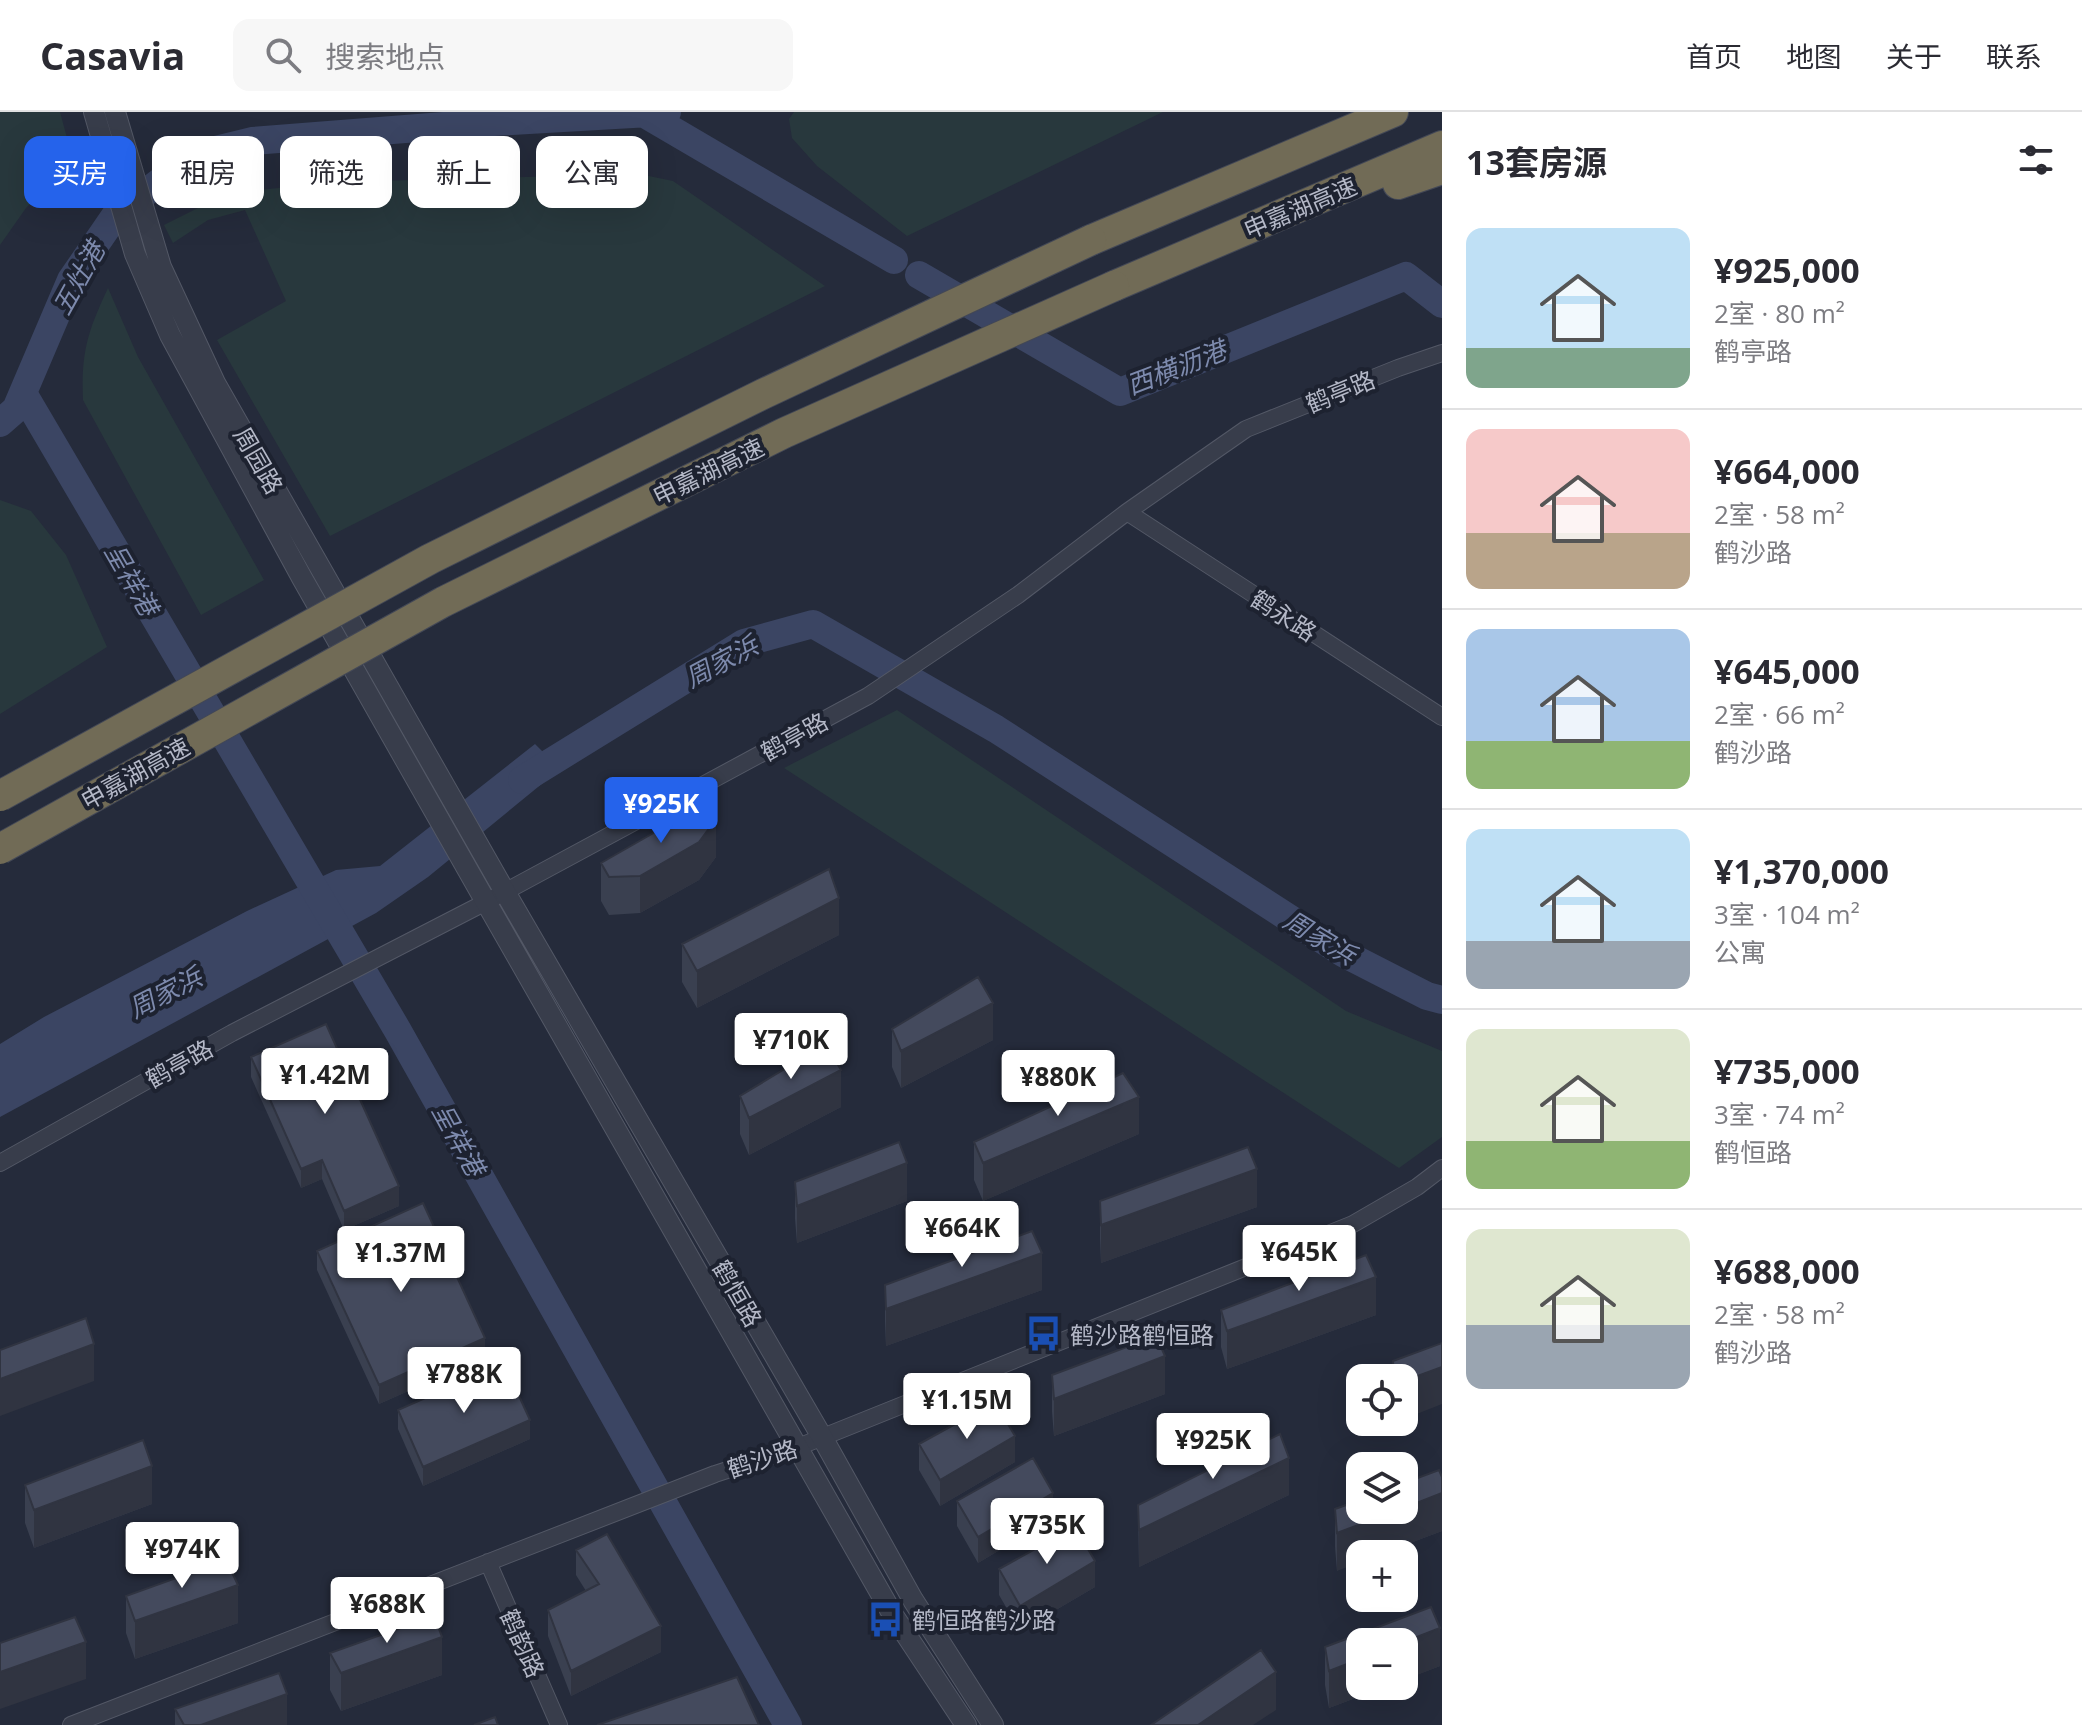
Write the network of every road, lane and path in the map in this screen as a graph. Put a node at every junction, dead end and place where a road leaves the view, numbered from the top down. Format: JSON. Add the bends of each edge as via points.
{"nodes":[{"id":1,"x":94,"y":112,"type":"edge"},
{"id":2,"x":115,"y":112,"type":"edge"},
{"id":3,"x":1377,"y":112,"type":"edge"},
{"id":4,"x":1393,"y":112,"type":"edge"},
{"id":5,"x":1442,"y":146,"type":"edge"},
{"id":6,"x":1442,"y":169,"type":"edge"},
{"id":7,"x":1091,"y":240,"type":"junction"},
{"id":8,"x":1114,"y":286,"type":"junction"},
{"id":9,"x":1442,"y":353,"type":"edge"},
{"id":10,"x":1127,"y":512,"type":"junction"},
{"id":11,"x":1442,"y":717,"type":"edge"},
{"id":12,"x":0,"y":796,"type":"edge"},
{"id":13,"x":0,"y":849,"type":"edge"},
{"id":14,"x":487,"y":859,"type":"joint"},
{"id":15,"x":469,"y":871,"type":"joint"},
{"id":16,"x":505,"y":892,"type":"junction"},
{"id":17,"x":486,"y":902,"type":"junction"},
{"id":18,"x":0,"y":1163,"type":"edge"},
{"id":19,"x":1442,"y":1168,"type":"edge"},
{"id":20,"x":822,"y":1437,"type":"junction"},
{"id":21,"x":798,"y":1447,"type":"junction"},
{"id":22,"x":488,"y":1562,"type":"junction"},
{"id":23,"x":71,"y":1725,"type":"edge"},
{"id":24,"x":559,"y":1725,"type":"edge"},
{"id":25,"x":966,"y":1725,"type":"edge"},
{"id":26,"x":993,"y":1725,"type":"edge"}],
"edges":[{"from":1,"to":15,"type":"street","name":"周园路","via":[[135,254],[170,335]]},
{"from":2,"to":14,"type":"street","name":"周园路","via":[[151,239],[215,383]]},
{"from":3,"to":7,"type":"highway"},
{"from":4,"to":7,"type":"highway","name":"申嘉湖高速"},
{"from":5,"to":8,"type":"highway","name":"申嘉湖高速"},
{"from":6,"to":8,"type":"highway"},
{"from":7,"to":12,"type":"highway","name":"申嘉湖高速","bridge":true,"via":[[430,559]]},
{"from":8,"to":13,"type":"highway","name":"申嘉湖高速","bridge":true,"via":[[784,433],[443,602]]},
{"from":9,"to":10,"type":"street","name":"鹤亭路","via":[[1246,429]]},
{"from":10,"to":11,"type":"street","name":"鹤永路"},
{"from":10,"to":16,"type":"street","name":"鹤亭路","via":[[1018,595],[868,696]]},
{"from":14,"to":16,"type":"street","name":"鹤恒路"},
{"from":15,"to":17,"type":"street","name":"鹤恒路"},
{"from":16,"to":17,"type":"street","name":"鹤亭路"},
{"from":16,"to":20,"type":"street","name":"鹤恒路"},
{"from":17,"to":18,"type":"street","name":"鹤亭路","via":[[232,1033]]},
{"from":17,"to":21,"type":"street","name":"鹤恒路"},
{"from":19,"to":20,"type":"street","name":"鹤沙路","via":[[1353,1224]]},
{"from":20,"to":21,"type":"street","name":"鹤沙路"},
{"from":20,"to":26,"type":"street","name":"鹤恒路","via":[[913,1600]]},
{"from":21,"to":22,"type":"street","name":"鹤沙路"},
{"from":21,"to":25,"type":"street","name":"鹤恒路","via":[[893,1615]]},
{"from":22,"to":23,"type":"street","name":"鹤沙路"},
{"from":22,"to":24,"type":"street","name":"鹤韵路"}]}
